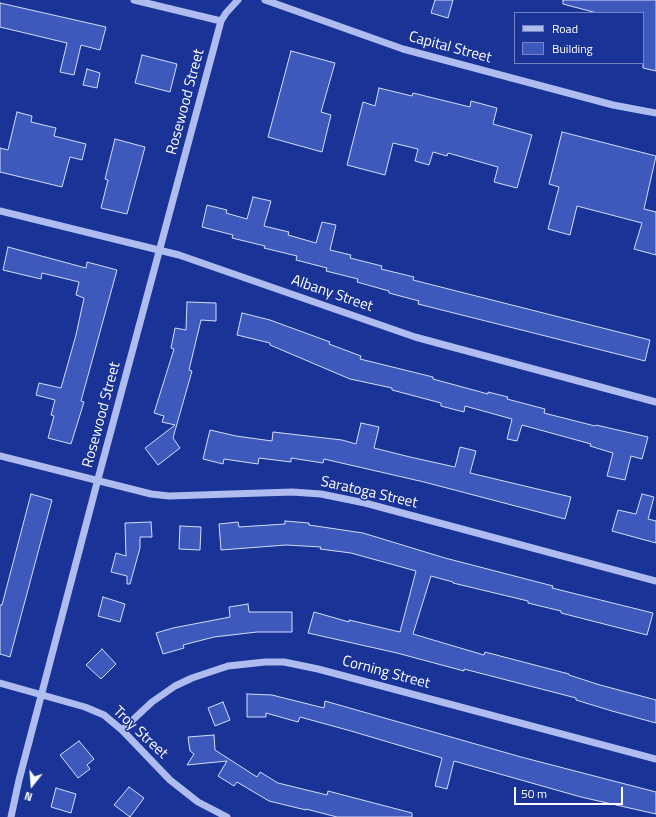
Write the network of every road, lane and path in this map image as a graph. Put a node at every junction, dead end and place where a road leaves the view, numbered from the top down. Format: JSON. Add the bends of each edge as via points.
{"nodes":[{"id":1,"x":134,"y":0,"type":"edge"},
{"id":2,"x":238,"y":0,"type":"edge"},
{"id":3,"x":265,"y":0,"type":"edge"},
{"id":4,"x":221,"y":21,"type":"junction"},
{"id":5,"x":656,"y":113,"type":"edge"},
{"id":6,"x":0,"y":211,"type":"edge"},
{"id":7,"x":160,"y":249,"type":"junction"},
{"id":8,"x":656,"y":402,"type":"edge"},
{"id":9,"x":0,"y":456,"type":"edge"},
{"id":10,"x":98,"y":479,"type":"junction"},
{"id":11,"x":656,"y":581,"type":"edge"},
{"id":12,"x":0,"y":683,"type":"edge"},
{"id":13,"x":41,"y":695,"type":"junction"},
{"id":14,"x":122,"y":730,"type":"junction"},
{"id":15,"x":656,"y":759,"type":"edge"},
{"id":16,"x":11,"y":817,"type":"edge"},
{"id":17,"x":227,"y":817,"type":"edge"}],
"edges":[{"from":1,"to":4,"type":"street"},
{"from":2,"to":4,"type":"street"},
{"from":3,"to":5,"type":"street","name":"Capital Street","via":[[403,49],[614,105]]},
{"from":4,"to":7,"type":"street","name":"Rosewood Street"},
{"from":6,"to":7,"type":"street","name":"Albany Street"},
{"from":7,"to":8,"type":"street","name":"Albany Street","via":[[415,337]]},
{"from":7,"to":10,"type":"street","name":"Rosewood Street"},
{"from":9,"to":10,"type":"street","name":"Saratoga Street"},
{"from":10,"to":11,"type":"street","name":"Saratoga Street","via":[[151,494],[169,496],[292,492],[321,494],[365,503]]},
{"from":10,"to":13,"type":"street","name":"Rosewood Street"},
{"from":12,"to":13,"type":"street","name":"Troy Street"},
{"from":13,"to":14,"type":"street","name":"Troy Street","via":[[104,715]]},
{"from":13,"to":16,"type":"street","name":"Rosewood Street"},
{"from":14,"to":15,"type":"street","name":"Corning Street","via":[[152,702],[192,678],[228,666],[284,662]]},
{"from":14,"to":17,"type":"street","name":"Troy Street","via":[[170,780],[198,802]]}]}
